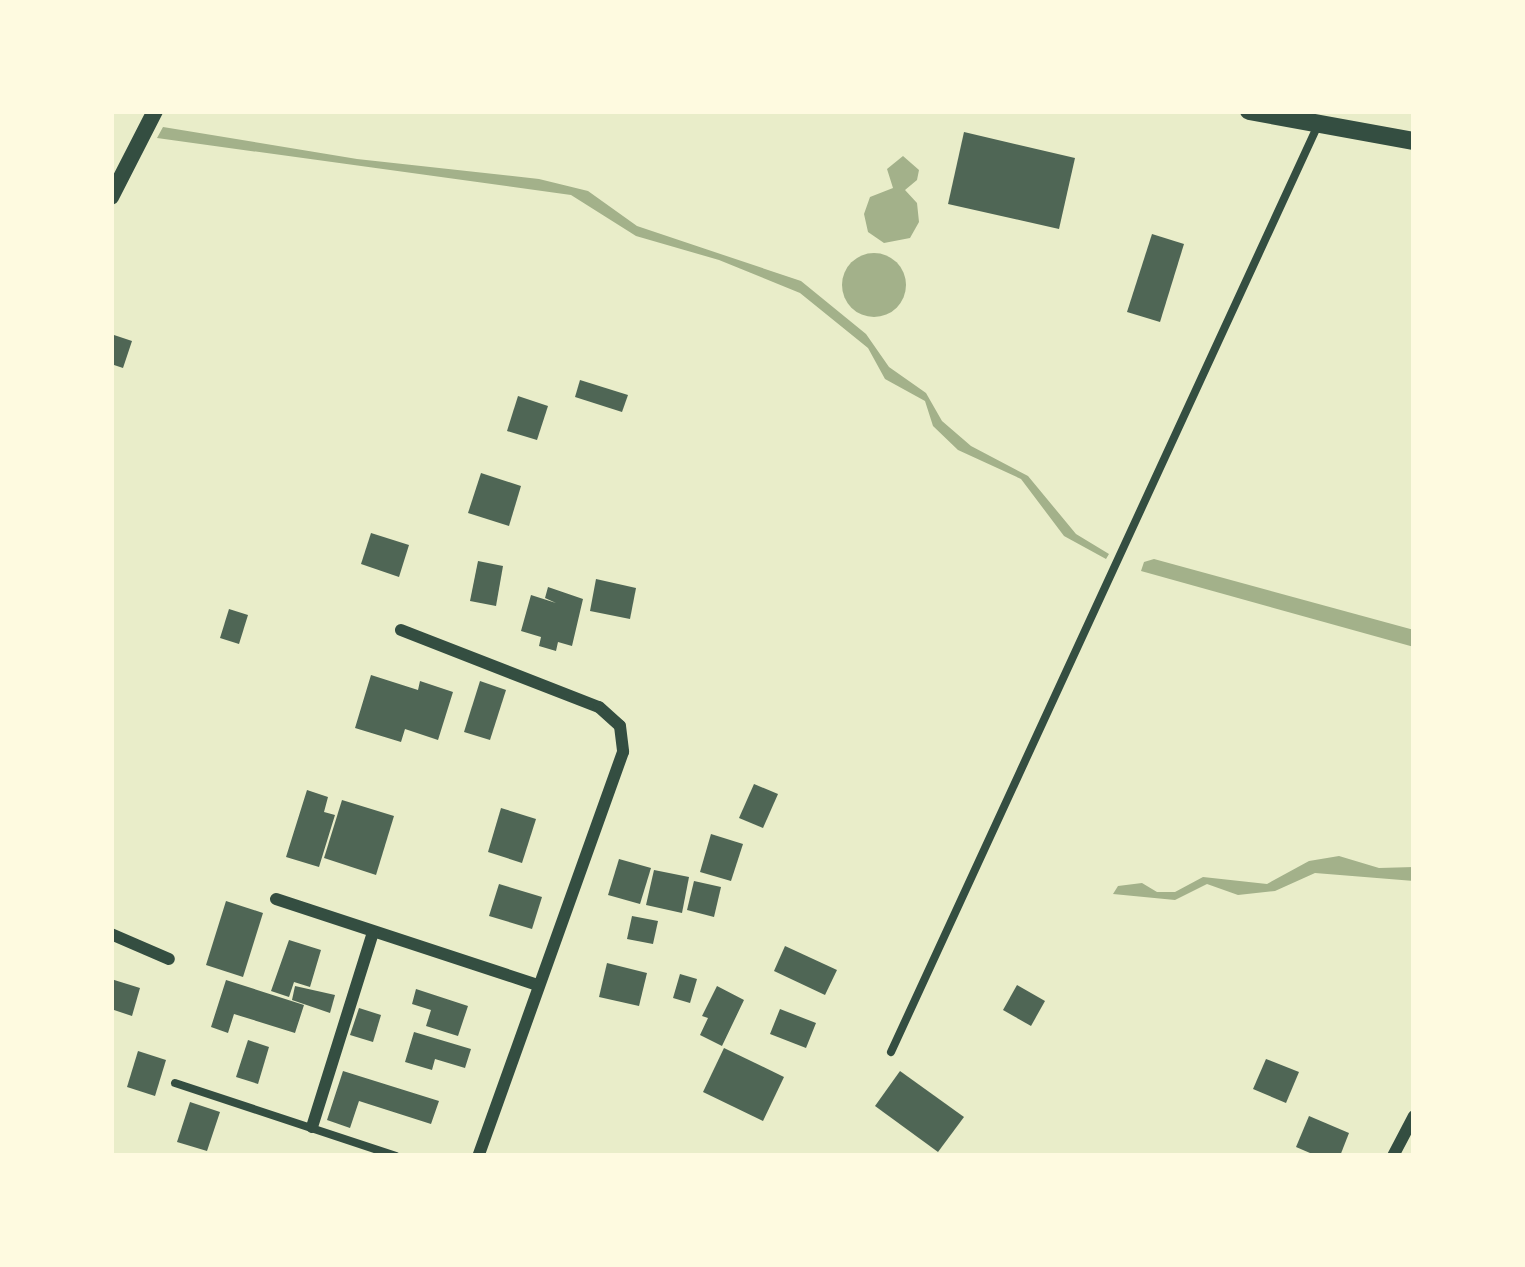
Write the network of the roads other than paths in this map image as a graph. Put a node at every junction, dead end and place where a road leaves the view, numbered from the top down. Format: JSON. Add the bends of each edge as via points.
{"nodes":[{"id":1,"x":155,"y":111,"type":"edge"},
{"id":2,"x":1249,"y":111,"type":"edge"},
{"id":3,"x":1317,"y":125,"type":"junction"},
{"id":4,"x":1414,"y":140,"type":"edge"},
{"id":5,"x":111,"y":197,"type":"edge"},
{"id":6,"x":401,"y":630,"type":"dead end"},
{"id":7,"x":276,"y":898,"type":"dead end"},
{"id":8,"x":373,"y":932,"type":"junction"},
{"id":9,"x":111,"y":934,"type":"edge"},
{"id":10,"x":169,"y":959,"type":"dead end"},
{"id":11,"x":538,"y":985,"type":"junction"},
{"id":12,"x":891,"y":1052,"type":"dead end"},
{"id":13,"x":175,"y":1083,"type":"dead end"},
{"id":14,"x":1414,"y":1116,"type":"edge"},
{"id":15,"x":312,"y":1127,"type":"junction"},
{"id":16,"x":396,"y":1156,"type":"edge"},
{"id":17,"x":478,"y":1156,"type":"edge"},
{"id":18,"x":1393,"y":1156,"type":"edge"}],
"edges":[{"from":1,"to":5,"type":"street"},
{"from":2,"to":3,"type":"main road"},
{"from":3,"to":4,"type":"main road"},
{"from":3,"to":12,"type":"lane"},
{"from":6,"to":11,"type":"street","via":[[599,707],[620,726],[623,752]]},
{"from":7,"to":8,"type":"street"},
{"from":8,"to":11,"type":"street"},
{"from":8,"to":15,"type":"street"},
{"from":9,"to":10,"type":"street"},
{"from":11,"to":17,"type":"street"},
{"from":13,"to":15,"type":"lane"},
{"from":14,"to":18,"type":"street"},
{"from":15,"to":16,"type":"lane"}]}
